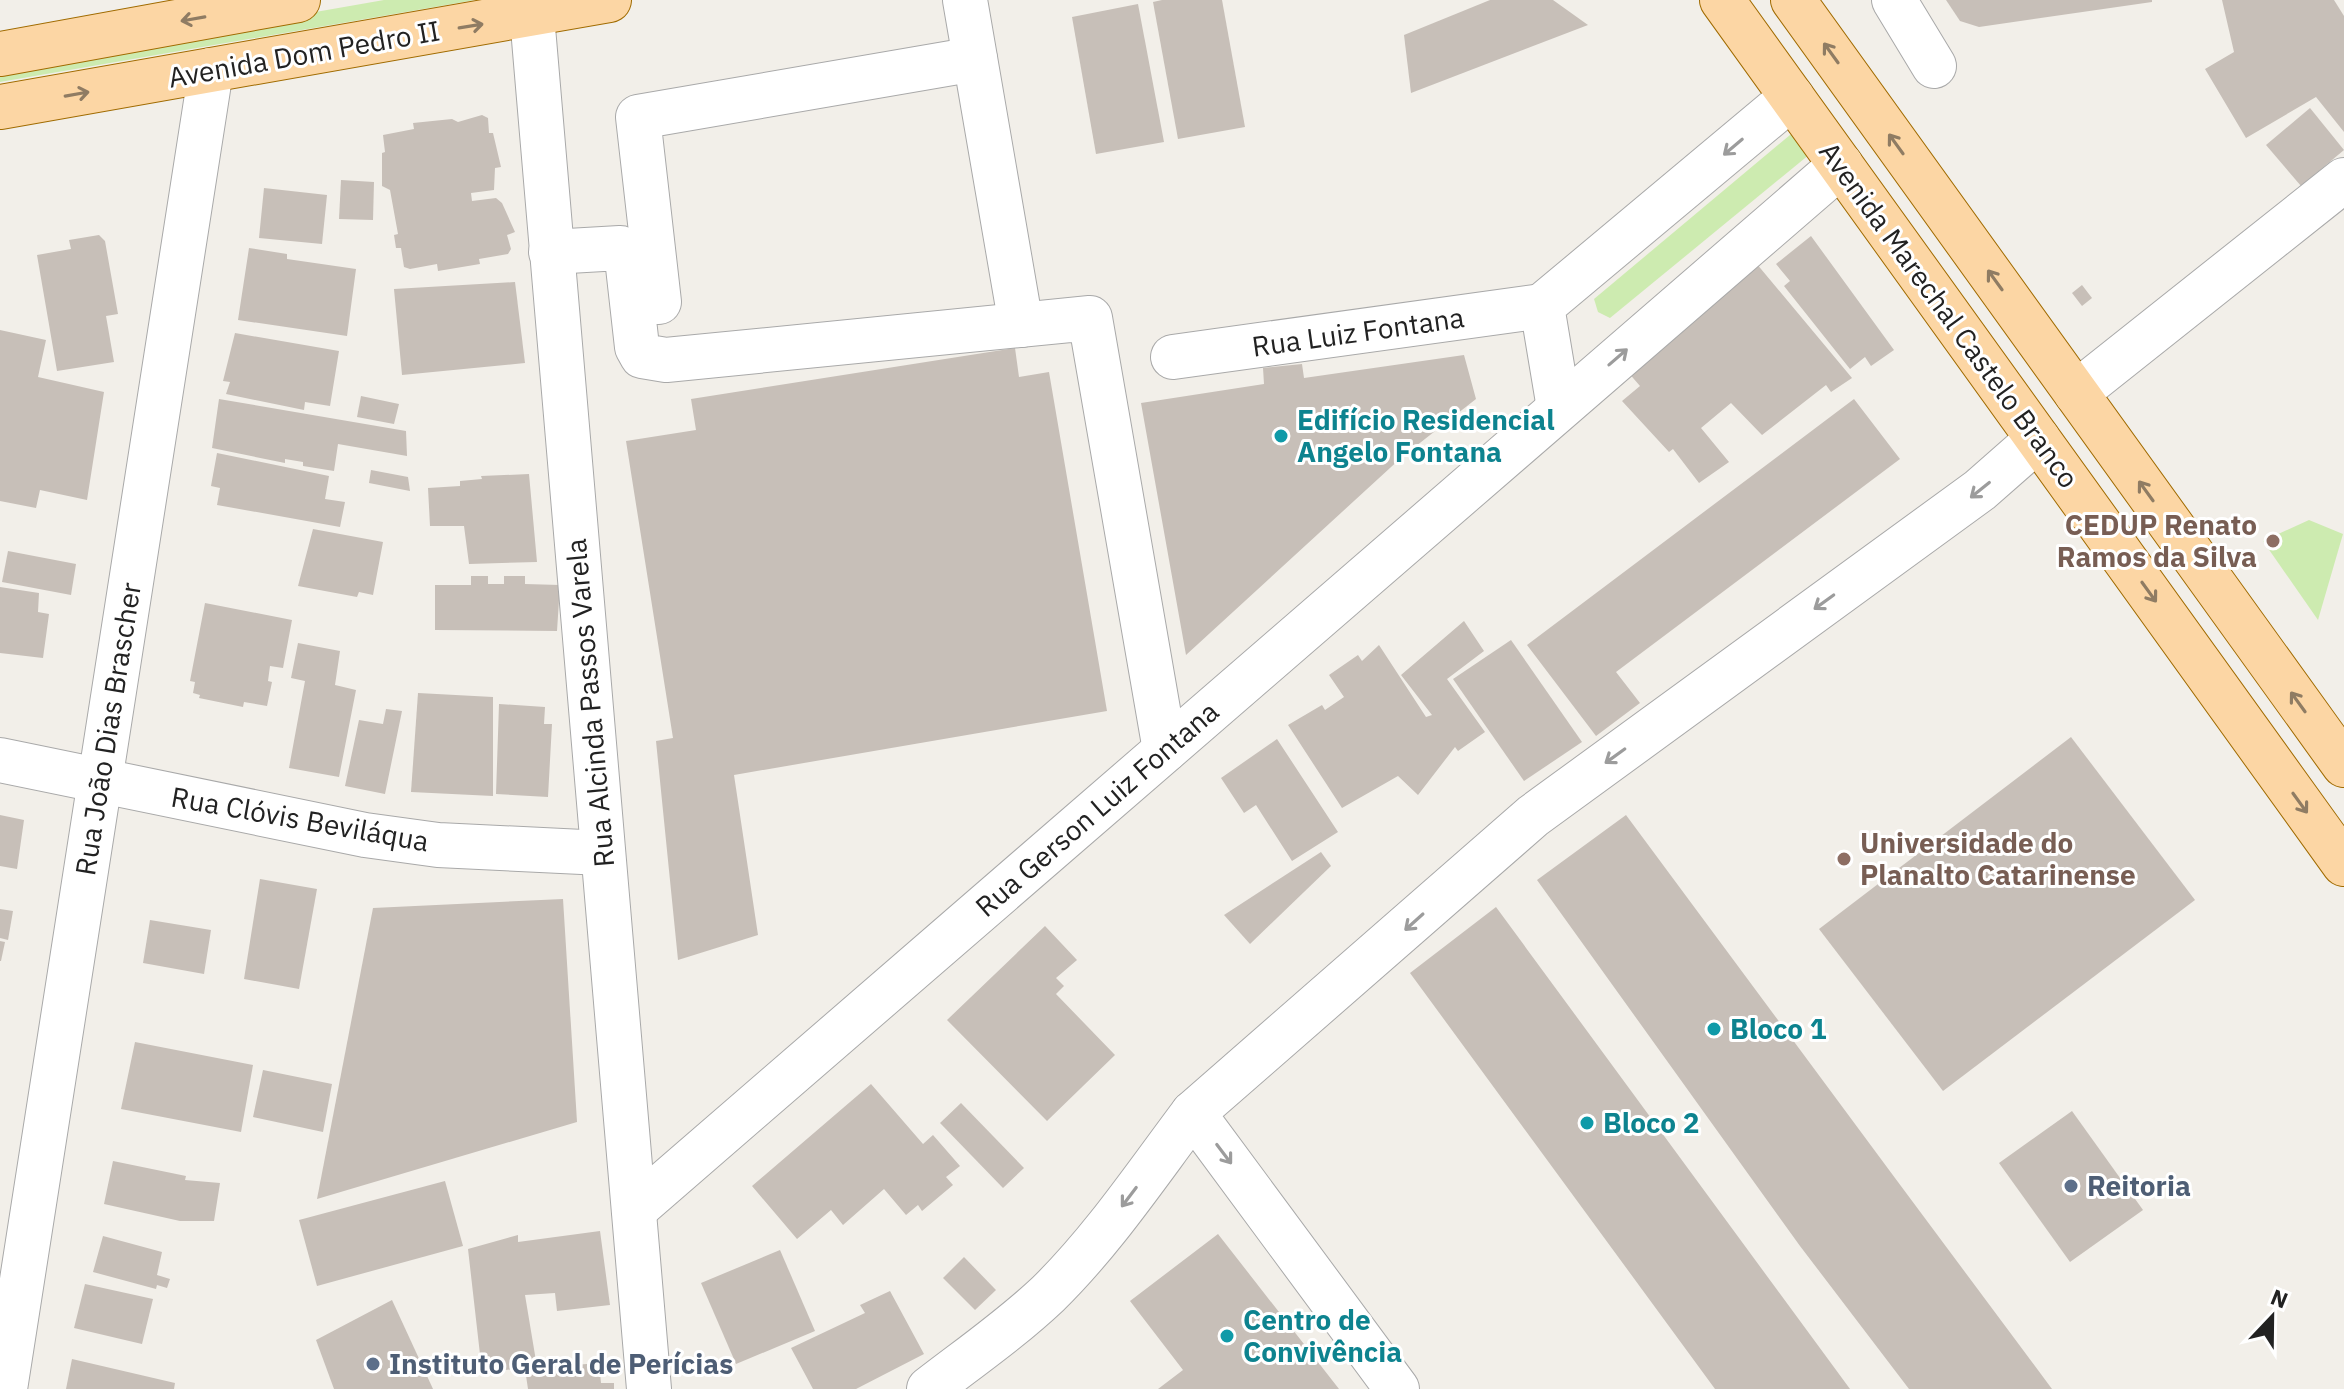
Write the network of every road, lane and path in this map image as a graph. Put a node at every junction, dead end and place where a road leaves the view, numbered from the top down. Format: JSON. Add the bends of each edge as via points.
{"nodes":[{"id":1,"x":298,"y":0,"type":"edge"},
{"id":2,"x":609,"y":0,"type":"edge"},
{"id":3,"x":965,"y":0,"type":"edge"},
{"id":4,"x":1722,"y":0,"type":"edge"},
{"id":5,"x":1793,"y":0,"type":"edge"},
{"id":6,"x":1894,"y":0,"type":"edge"},
{"id":7,"x":240,"y":5,"type":"edge"},
{"id":8,"x":532,"y":16,"type":"junction"},
{"id":9,"x":0,"y":54,"type":"edge"},
{"id":10,"x":975,"y":59,"type":"junction"},
{"id":11,"x":1934,"y":66,"type":"dead end"},
{"id":12,"x":211,"y":70,"type":"junction"},
{"id":13,"x":1792,"y":97,"type":"junction"},
{"id":14,"x":1869,"y":106,"type":"junction"},
{"id":15,"x":0,"y":107,"type":"edge"},
{"id":16,"x":1841,"y":165,"type":"junction"},
{"id":17,"x":2344,"y":180,"type":"edge"},
{"id":18,"x":551,"y":252,"type":"junction"},
{"id":19,"x":1542,"y":306,"type":"junction"},
{"id":20,"x":1021,"y":325,"type":"junction"},
{"id":21,"x":1173,"y":357,"type":"dead end"},
{"id":22,"x":666,"y":360,"type":"junction"},
{"id":23,"x":2076,"y":393,"type":"junction"},
{"id":24,"x":1559,"y":408,"type":"junction"},
{"id":25,"x":2038,"y":439,"type":"junction"},
{"id":26,"x":1165,"y":750,"type":"junction"},
{"id":27,"x":0,"y":760,"type":"edge"},
{"id":28,"x":2344,"y":765,"type":"edge"},
{"id":29,"x":100,"y":781,"type":"junction"},
{"id":30,"x":603,"y":853,"type":"junction"},
{"id":31,"x":2344,"y":864,"type":"edge"},
{"id":32,"x":1193,"y":1113,"type":"junction"},
{"id":33,"x":634,"y":1210,"type":"junction"},
{"id":34,"x":5,"y":1389,"type":"edge"},
{"id":35,"x":649,"y":1389,"type":"edge"},
{"id":36,"x":929,"y":1389,"type":"edge"},
{"id":37,"x":1397,"y":1389,"type":"edge"}],
"edges":[{"from":1,"to":7,"type":"main road","name":"Avenida Dom Pedro II"},
{"from":2,"to":8,"type":"main road","name":"Avenida Dom Pedro II"},
{"from":3,"to":10,"type":"street"},
{"from":4,"to":13,"type":"main road","name":"Avenida Marechal Castelo Branco"},
{"from":14,"to":5,"type":"main road","name":"Avenida Marechal Castelo Branco","one_way":true},
{"from":6,"to":11,"type":"street"},
{"from":7,"to":9,"type":"main road","name":"Avenida Dom Pedro II","one_way":true},
{"from":12,"to":8,"type":"main road","name":"Avenida Dom Pedro II","one_way":true},
{"from":8,"to":18,"type":"street","name":"Rua Alcinda Passos Varela"},
{"from":10,"to":20,"type":"street"},
{"from":10,"to":22,"type":"street","via":[[638,117]]},
{"from":15,"to":12,"type":"main road","name":"Avenida Dom Pedro II","one_way":true},
{"from":12,"to":29,"type":"street","name":"Rua João Dias Brascher"},
{"from":13,"to":14,"type":"main road"},
{"from":13,"to":16,"type":"main road","name":"Avenida Marechal Castelo Branco"},
{"from":13,"to":19,"type":"street","one_way":true},
{"from":14,"to":16,"type":"main road"},
{"from":23,"to":14,"type":"main road","name":"Avenida Marechal Castelo Branco","one_way":true},
{"from":24,"to":16,"type":"street","name":"Rua Gerson Luiz Fontana","one_way":true},
{"from":16,"to":25,"type":"main road","name":"Avenida Marechal Castelo Branco"},
{"from":17,"to":23,"type":"street"},
{"from":18,"to":22,"type":"street","via":[[620,248],[627,258],[637,347],[642,356]]},
{"from":18,"to":30,"type":"street","name":"Rua Alcinda Passos Varela"},
{"from":19,"to":21,"type":"street","name":"Rua Luiz Fontana"},
{"from":19,"to":24,"type":"street"},
{"from":20,"to":22,"type":"street"},
{"from":20,"to":26,"type":"street","via":[[1090,318]]},
{"from":28,"to":23,"type":"main road","name":"Avenida Marechal Castelo Branco","one_way":true},
{"from":24,"to":26,"type":"street","name":"Rua Gerson Luiz Fontana"},
{"from":25,"to":31,"type":"main road","name":"Avenida Marechal Castelo Branco","one_way":true},
{"from":25,"to":32,"type":"street","one_way":true,"via":[[1980,490],[1533,816]]},
{"from":26,"to":33,"type":"street","name":"Rua Gerson Luiz Fontana"},
{"from":27,"to":29,"type":"street","name":"Rua Clóvis Beviláqua"},
{"from":29,"to":30,"type":"street","name":"Rua Clóvis Beviláqua","via":[[365,835],[438,845]]},
{"from":29,"to":34,"type":"street","name":"Rua João Dias Brascher"},
{"from":30,"to":33,"type":"street","name":"Rua Alcinda Passos Varela"},
{"from":32,"to":36,"type":"street","one_way":true,"via":[[1098,1240],[1050,1292]]},
{"from":32,"to":37,"type":"street","one_way":true},
{"from":33,"to":35,"type":"street","name":"Rua Alcinda Passos Varela"}]}
